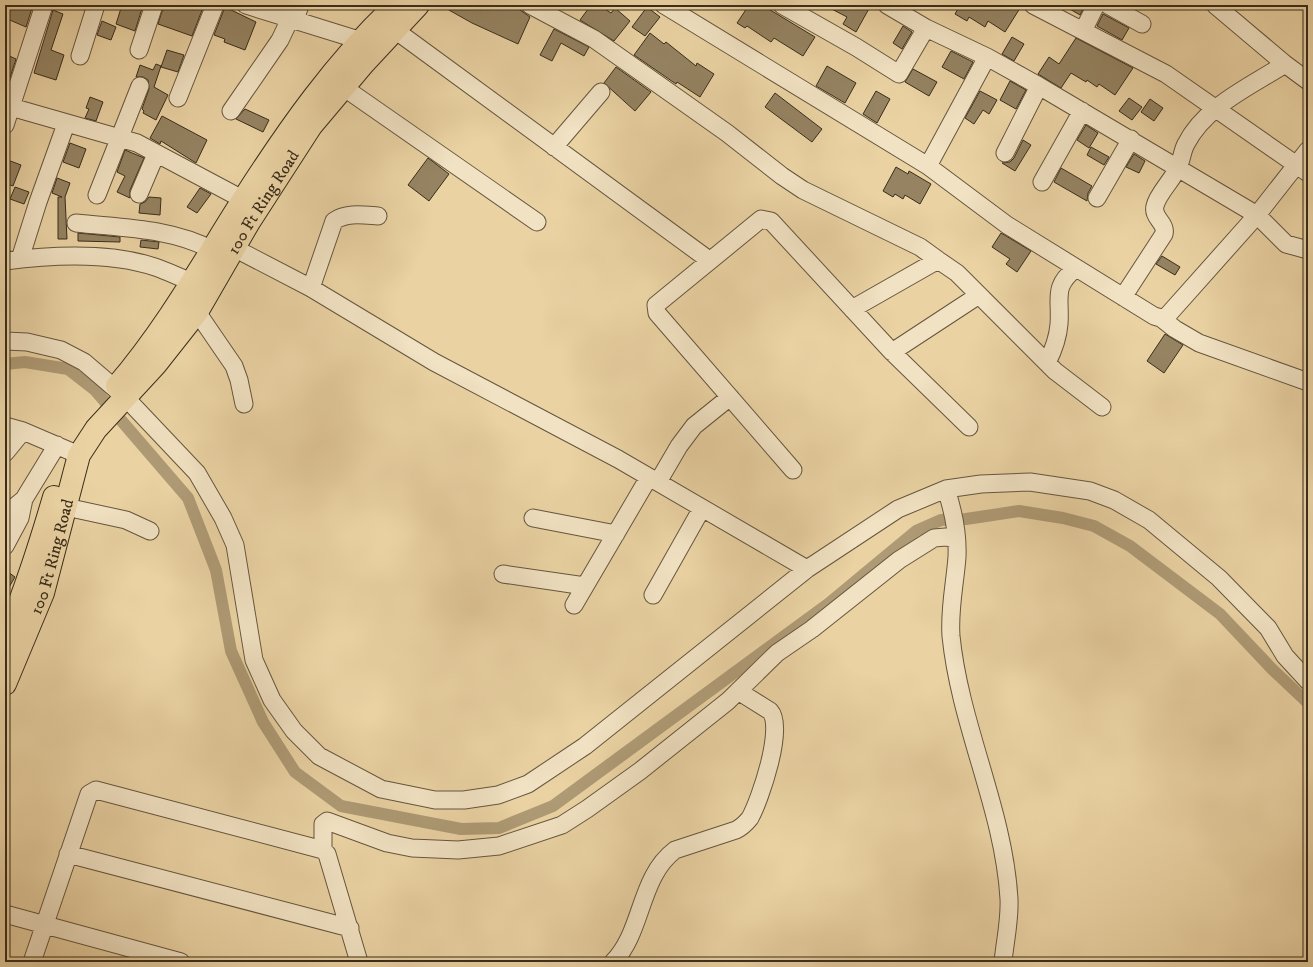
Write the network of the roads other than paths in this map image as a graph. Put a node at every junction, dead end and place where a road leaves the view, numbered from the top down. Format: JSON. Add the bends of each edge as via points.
{"nodes":[{"id":1,"x":44,"y":5,"type":"edge"},
{"id":2,"x":96,"y":5,"type":"edge"},
{"id":3,"x":154,"y":5,"type":"edge"},
{"id":4,"x":215,"y":5,"type":"edge"},
{"id":5,"x":246,"y":5,"type":"edge"},
{"id":6,"x":395,"y":5,"type":"edge"},
{"id":7,"x":418,"y":5,"type":"edge"},
{"id":8,"x":530,"y":5,"type":"edge"},
{"id":9,"x":664,"y":5,"type":"edge"},
{"id":10,"x":782,"y":5,"type":"edge"},
{"id":11,"x":887,"y":5,"type":"edge"},
{"id":12,"x":1033,"y":5,"type":"edge"},
{"id":13,"x":1096,"y":5,"type":"edge"},
{"id":14,"x":1108,"y":5,"type":"edge"},
{"id":15,"x":1215,"y":5,"type":"edge"},
{"id":16,"x":295,"y":15,"type":"edge"},
{"id":17,"x":1142,"y":24,"type":"dead end"},
{"id":18,"x":926,"y":28,"type":"junction"},
{"id":19,"x":395,"y":30,"type":"junction"},
{"id":20,"x":1083,"y":31,"type":"junction"},
{"id":21,"x":362,"y":41,"type":"junction"},
{"id":22,"x":139,"y":50,"type":"dead end"},
{"id":23,"x":80,"y":56,"type":"dead end"},
{"id":24,"x":987,"y":57,"type":"junction"},
{"id":25,"x":1285,"y":64,"type":"junction"},
{"id":26,"x":1308,"y":81,"type":"edge"},
{"id":27,"x":337,"y":83,"type":"junction"},
{"id":28,"x":140,"y":86,"type":"dead end"},
{"id":29,"x":1039,"y":86,"type":"junction"},
{"id":30,"x":601,"y":92,"type":"dead end"},
{"id":31,"x":178,"y":98,"type":"dead end"},
{"id":32,"x":1214,"y":108,"type":"junction"},
{"id":33,"x":1082,"y":111,"type":"junction"},
{"id":34,"x":231,"y":112,"type":"dead end"},
{"id":35,"x":7,"y":114,"type":"edge"},
{"id":36,"x":66,"y":124,"type":"junction"},
{"id":37,"x":121,"y":138,"type":"junction"},
{"id":38,"x":1131,"y":139,"type":"junction"},
{"id":39,"x":554,"y":147,"type":"junction"},
{"id":40,"x":1308,"y":150,"type":"edge"},
{"id":41,"x":1005,"y":153,"type":"dead end"},
{"id":42,"x":156,"y":154,"type":"junction"},
{"id":43,"x":928,"y":166,"type":"junction"},
{"id":44,"x":1178,"y":167,"type":"junction"},
{"id":45,"x":1302,"y":169,"type":"edge"},
{"id":46,"x":1042,"y":182,"type":"dead end"},
{"id":47,"x":139,"y":194,"type":"dead end"},
{"id":48,"x":97,"y":195,"type":"dead end"},
{"id":49,"x":1097,"y":198,"type":"dead end"},
{"id":50,"x":244,"y":200,"type":"junction"},
{"id":51,"x":1257,"y":215,"type":"junction"},
{"id":52,"x":378,"y":216,"type":"dead end"},
{"id":53,"x":537,"y":222,"type":"dead end"},
{"id":54,"x":76,"y":223,"type":"dead end"},
{"id":55,"x":234,"y":248,"type":"junction"},
{"id":56,"x":212,"y":250,"type":"junction"},
{"id":57,"x":1308,"y":250,"type":"edge"},
{"id":58,"x":13,"y":260,"type":"edge"},
{"id":59,"x":709,"y":260,"type":"junction"},
{"id":60,"x":938,"y":260,"type":"junction"},
{"id":61,"x":1076,"y":268,"type":"junction"},
{"id":62,"x":192,"y":282,"type":"junction"},
{"id":63,"x":311,"y":288,"type":"junction"},
{"id":64,"x":979,"y":295,"type":"junction"},
{"id":65,"x":1123,"y":297,"type":"junction"},
{"id":66,"x":852,"y":308,"type":"junction"},
{"id":67,"x":197,"y":312,"type":"junction"},
{"id":68,"x":1161,"y":318,"type":"junction"},
{"id":69,"x":5,"y":340,"type":"edge"},
{"id":70,"x":892,"y":352,"type":"junction"},
{"id":71,"x":1047,"y":363,"type":"junction"},
{"id":72,"x":1308,"y":382,"type":"edge"},
{"id":73,"x":117,"y":397,"type":"junction"},
{"id":74,"x":730,"y":397,"type":"junction"},
{"id":75,"x":244,"y":404,"type":"dead end"},
{"id":76,"x":1102,"y":407,"type":"dead end"},
{"id":77,"x":5,"y":426,"type":"edge"},
{"id":78,"x":969,"y":427,"type":"dead end"},
{"id":79,"x":23,"y":431,"type":"junction"},
{"id":80,"x":68,"y":450,"type":"junction"},
{"id":81,"x":5,"y":453,"type":"edge"},
{"id":82,"x":793,"y":470,"type":"dead end"},
{"id":83,"x":654,"y":480,"type":"junction"},
{"id":84,"x":948,"y":494,"type":"junction"},
{"id":85,"x":24,"y":499,"type":"junction"},
{"id":86,"x":66,"y":507,"type":"junction"},
{"id":87,"x":702,"y":508,"type":"junction"},
{"id":88,"x":5,"y":515,"type":"edge"},
{"id":89,"x":533,"y":518,"type":"dead end"},
{"id":90,"x":150,"y":532,"type":"dead end"},
{"id":91,"x":616,"y":534,"type":"junction"},
{"id":92,"x":956,"y":535,"type":"junction"},
{"id":93,"x":5,"y":546,"type":"edge"},
{"id":94,"x":807,"y":569,"type":"junction"},
{"id":95,"x":503,"y":574,"type":"dead end"},
{"id":96,"x":585,"y":586,"type":"junction"},
{"id":97,"x":653,"y":595,"type":"dead end"},
{"id":98,"x":574,"y":605,"type":"dead end"},
{"id":99,"x":5,"y":639,"type":"edge"},
{"id":100,"x":1307,"y":678,"type":"edge"},
{"id":101,"x":5,"y":684,"type":"edge"},
{"id":102,"x":738,"y":691,"type":"junction"},
{"id":103,"x":323,"y":850,"type":"junction"},
{"id":104,"x":68,"y":854,"type":"junction"},
{"id":105,"x":5,"y":914,"type":"edge"},
{"id":106,"x":44,"y":923,"type":"junction"},
{"id":107,"x":350,"y":928,"type":"junction"},
{"id":108,"x":32,"y":962,"type":"edge"},
{"id":109,"x":181,"y":962,"type":"edge"},
{"id":110,"x":359,"y":962,"type":"edge"},
{"id":111,"x":613,"y":962,"type":"edge"},
{"id":112,"x":1003,"y":962,"type":"edge"}],
"edges":[{"from":1,"to":35,"type":"street"},
{"from":2,"to":23,"type":"street"},
{"from":3,"to":22,"type":"street"},
{"from":4,"to":31,"type":"street"},
{"from":5,"to":16,"type":"street"},
{"from":6,"to":21,"type":"main road","name":"100 Ft Ring Road"},
{"from":7,"to":19,"type":"main road","name":"100 Ft Ring Road"},
{"from":8,"to":60,"type":"street","via":[[594,39],[803,190],[920,247]]},
{"from":9,"to":43,"type":"street"},
{"from":10,"to":18,"type":"street","via":[[899,74]]},
{"from":11,"to":18,"type":"street"},
{"from":12,"to":20,"type":"street"},
{"from":13,"to":20,"type":"street"},
{"from":14,"to":17,"type":"street"},
{"from":15,"to":25,"type":"street"},
{"from":16,"to":21,"type":"street"},
{"from":16,"to":34,"type":"street"},
{"from":18,"to":24,"type":"street"},
{"from":19,"to":27,"type":"main road","name":"100 Ft Ring Road"},
{"from":19,"to":39,"type":"street"},
{"from":20,"to":32,"type":"street","via":[[1166,74]]},
{"from":21,"to":27,"type":"main road","name":"100 Ft Ring Road"},
{"from":24,"to":29,"type":"street"},
{"from":24,"to":43,"type":"street"},
{"from":25,"to":26,"type":"street"},
{"from":25,"to":32,"type":"street"},
{"from":27,"to":50,"type":"main road","name":"100 Ft Ring Road","via":[[315,96]]},
{"from":27,"to":53,"type":"street"},
{"from":27,"to":55,"type":"main road","name":"100 Ft Ring Road"},
{"from":28,"to":37,"type":"street"},
{"from":29,"to":33,"type":"street"},
{"from":29,"to":41,"type":"street"},
{"from":30,"to":39,"type":"street"},
{"from":32,"to":44,"type":"street","via":[[1185,144]]},
{"from":32,"to":45,"type":"street"},
{"from":33,"to":38,"type":"street"},
{"from":33,"to":46,"type":"street"},
{"from":35,"to":36,"type":"street"},
{"from":36,"to":37,"type":"street"},
{"from":36,"to":58,"type":"street","via":[[38,202]]},
{"from":37,"to":42,"type":"street"},
{"from":37,"to":48,"type":"street"},
{"from":38,"to":44,"type":"street"},
{"from":38,"to":49,"type":"street"},
{"from":39,"to":59,"type":"street"},
{"from":40,"to":45,"type":"street"},
{"from":42,"to":47,"type":"street"},
{"from":42,"to":50,"type":"street"},
{"from":43,"to":61,"type":"street","via":[[1007,225]]},
{"from":44,"to":51,"type":"street"},
{"from":44,"to":65,"type":"street","via":[[1155,205],[1156,216],[1164,227],[1164,234]]},
{"from":45,"to":51,"type":"street"},
{"from":50,"to":56,"type":"main road","name":"100 Ft Ring Road"},
{"from":51,"to":57,"type":"street","via":[[1286,244]]},
{"from":51,"to":68,"type":"street","via":[[1167,316]]},
{"from":52,"to":63,"type":"street","via":[[348,215],[340,216],[334,221]]},
{"from":54,"to":56,"type":"street","via":[[171,235],[202,244]]},
{"from":55,"to":63,"type":"street"},
{"from":55,"to":67,"type":"main road","name":"100 Ft Ring Road"},
{"from":56,"to":62,"type":"main road","name":"100 Ft Ring Road"},
{"from":58,"to":62,"type":"street","via":[[57,257],[114,258],[154,266]]},
{"from":59,"to":66,"type":"street","via":[[760,219],[766,219],[771,221]]},
{"from":59,"to":74,"type":"street","via":[[656,305],[656,309]]},
{"from":60,"to":64,"type":"street","via":[[957,273]]},
{"from":60,"to":66,"type":"street"},
{"from":61,"to":65,"type":"street"},
{"from":61,"to":71,"type":"street","via":[[1065,277],[1060,286],[1059,324],[1054,350]]},
{"from":62,"to":73,"type":"main road","name":"100 Ft Ring Road"},
{"from":63,"to":83,"type":"street","via":[[434,362]]},
{"from":64,"to":70,"type":"street"},
{"from":64,"to":71,"type":"street"},
{"from":65,"to":68,"type":"street"},
{"from":66,"to":70,"type":"street"},
{"from":67,"to":73,"type":"main road","name":"100 Ft Ring Road","via":[[156,364]]},
{"from":67,"to":75,"type":"street","via":[[234,366]]},
{"from":68,"to":72,"type":"street","via":[[1199,343]]},
{"from":69,"to":73,"type":"street","via":[[61,350],[84,362]]},
{"from":70,"to":78,"type":"street"},
{"from":71,"to":76,"type":"street"},
{"from":73,"to":80,"type":"main road","name":"100 Ft Ring Road"},
{"from":73,"to":94,"type":"street","via":[[197,473],[223,518],[235,545],[254,660],[272,700],[294,731],[319,756],[381,788],[435,800],[464,800],[498,795],[528,784],[585,746]]},
{"from":74,"to":82,"type":"street"},
{"from":74,"to":83,"type":"street","via":[[694,426]]},
{"from":77,"to":79,"type":"street"},
{"from":79,"to":80,"type":"street"},
{"from":79,"to":81,"type":"street"},
{"from":80,"to":85,"type":"street"},
{"from":80,"to":86,"type":"main road","name":"100 Ft Ring Road"},
{"from":80,"to":99,"type":"main road","name":"100 Ft Ring Road","via":[[36,558]]},
{"from":83,"to":87,"type":"street"},
{"from":83,"to":91,"type":"street"},
{"from":84,"to":92,"type":"street"},
{"from":84,"to":94,"type":"street","via":[[898,509]]},
{"from":84,"to":100,"type":"street","via":[[981,484],[1030,482],[1090,491],[1114,500],[1150,520],[1219,578],[1268,628],[1285,656]]},
{"from":85,"to":88,"type":"street"},
{"from":85,"to":93,"type":"street","via":[[20,518]]},
{"from":86,"to":90,"type":"street","via":[[126,520]]},
{"from":86,"to":101,"type":"main road","name":"100 Ft Ring Road","via":[[42,594]]},
{"from":87,"to":94,"type":"street"},
{"from":87,"to":97,"type":"street"},
{"from":89,"to":91,"type":"street"},
{"from":91,"to":96,"type":"street"},
{"from":92,"to":102,"type":"street","via":[[934,538],[899,560],[812,629],[777,653]]},
{"from":92,"to":112,"type":"street","via":[[957,556],[951,608],[951,635],[958,684],[995,820],[1006,872],[1009,900]]},
{"from":95,"to":96,"type":"street"},
{"from":96,"to":98,"type":"street"},
{"from":102,"to":103,"type":"street","via":[[640,771],[587,810],[541,834],[482,849],[412,848],[387,843],[327,821],[323,824]]},
{"from":102,"to":111,"type":"street","via":[[770,711],[776,723],[770,766],[750,817],[736,830],[675,850],[668,856],[658,868],[627,940]]},
{"from":103,"to":104,"type":"street","via":[[96,790],[89,794]]},
{"from":103,"to":107,"type":"street","via":[[327,854]]},
{"from":104,"to":106,"type":"street"},
{"from":104,"to":107,"type":"street"},
{"from":105,"to":106,"type":"street"},
{"from":106,"to":108,"type":"street"},
{"from":106,"to":109,"type":"street"},
{"from":107,"to":110,"type":"street"}]}
